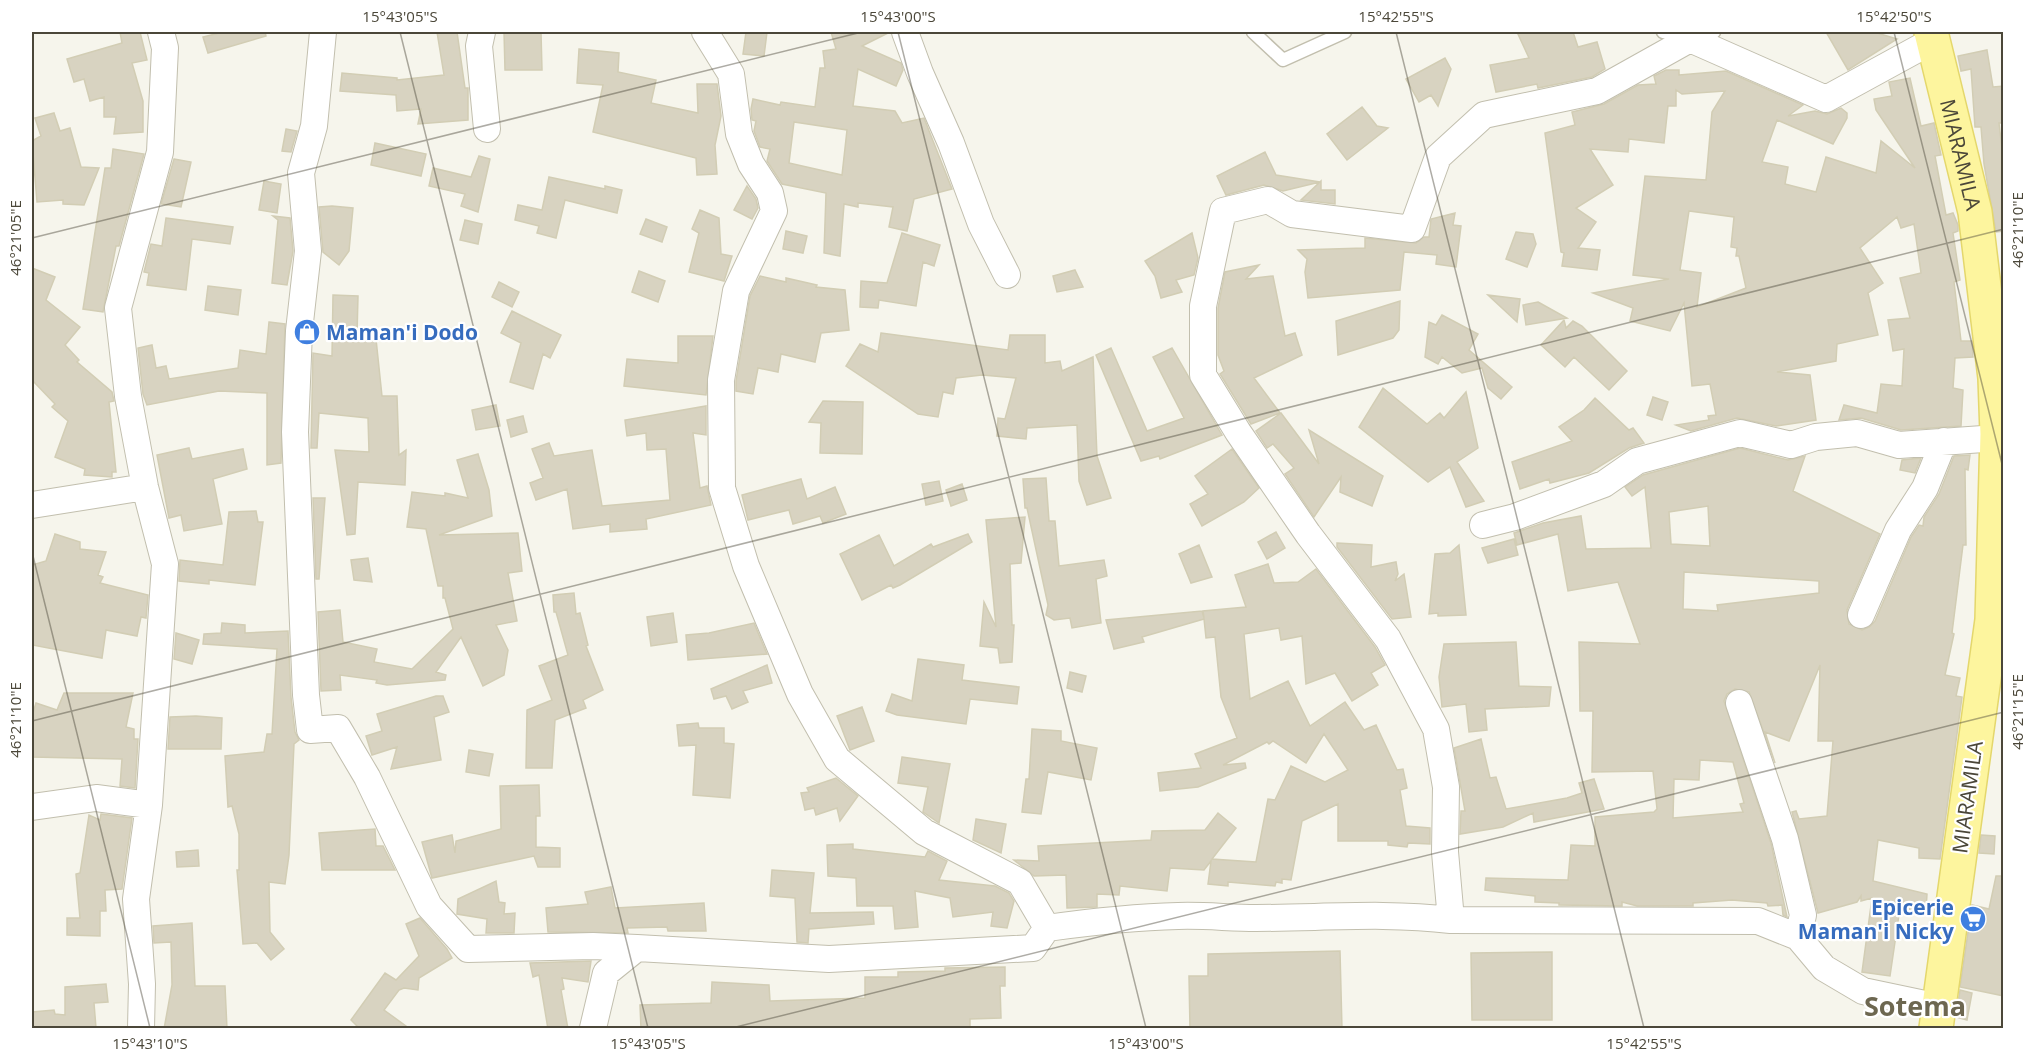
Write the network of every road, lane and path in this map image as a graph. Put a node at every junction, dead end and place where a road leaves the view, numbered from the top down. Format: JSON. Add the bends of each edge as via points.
{"nodes":[{"id":1,"x":161,"y":32,"type":"edge"},
{"id":2,"x":323,"y":32,"type":"edge"},
{"id":3,"x":482,"y":32,"type":"edge"},
{"id":4,"x":705,"y":32,"type":"edge"},
{"id":5,"x":905,"y":32,"type":"edge"},
{"id":6,"x":1253,"y":32,"type":"edge"},
{"id":7,"x":1345,"y":32,"type":"edge"},
{"id":8,"x":1662,"y":32,"type":"edge"},
{"id":9,"x":1714,"y":32,"type":"edge"},
{"id":10,"x":1932,"y":36,"type":"edge"},
{"id":11,"x":1690,"y":39,"type":"junction"},
{"id":12,"x":487,"y":129,"type":"dead end"},
{"id":13,"x":1007,"y":275,"type":"dead end"},
{"id":14,"x":1999,"y":435,"type":"edge"},
{"id":15,"x":1944,"y":441,"type":"junction"},
{"id":16,"x":145,"y":488,"type":"junction"},
{"id":17,"x":32,"y":505,"type":"edge"},
{"id":18,"x":1483,"y":525,"type":"dead end"},
{"id":19,"x":1861,"y":615,"type":"dead end"},
{"id":20,"x":1739,"y":703,"type":"dead end"},
{"id":21,"x":148,"y":805,"type":"junction"},
{"id":22,"x":32,"y":807,"type":"edge"},
{"id":23,"x":1452,"y":920,"type":"junction"},
{"id":24,"x":1047,"y":928,"type":"junction"},
{"id":25,"x":1798,"y":937,"type":"junction"},
{"id":26,"x":638,"y":948,"type":"junction"},
{"id":27,"x":1937,"y":1018,"type":"edge"},
{"id":28,"x":141,"y":1029,"type":"edge"},
{"id":29,"x":593,"y":1029,"type":"edge"}],
"edges":[{"from":1,"to":16,"type":"street","via":[[165,48],[160,152],[118,308],[128,396]]},
{"from":2,"to":26,"type":"street","via":[[314,126],[301,173],[308,251],[299,331],[295,432],[310,730],[338,729],[367,777],[429,906],[468,949]]},
{"from":3,"to":12,"type":"street","via":[[479,46]]},
{"from":4,"to":24,"type":"street","via":[[731,74],[739,134],[751,164],[770,193],[774,211],[736,291],[721,380],[722,488],[746,566],[800,693],[837,759],[924,832],[1020,882]]},
{"from":5,"to":13,"type":"street","via":[[981,224]]},
{"from":6,"to":7,"type":"lane","via":[[1282,60]]},
{"from":8,"to":11,"type":"lane"},
{"from":9,"to":11,"type":"lane"},
{"from":10,"to":11,"type":"street","via":[[1826,99]]},
{"from":10,"to":14,"type":"main road","name":"MIARAMILA","via":[[1974,212]]},
{"from":11,"to":23,"type":"street","via":[[1597,91],[1484,115],[1438,157],[1412,229],[1292,214],[1268,200],[1223,211],[1203,306],[1203,375],[1308,534],[1388,639],[1436,729],[1446,787],[1445,852]]},
{"from":14,"to":15,"type":"street"},
{"from":14,"to":27,"type":"main road","name":"MIARAMILA","via":[[1992,620]]},
{"from":15,"to":18,"type":"street","via":[[1899,445],[1857,433],[1816,437],[1791,445],[1740,433],[1636,461],[1605,484]]},
{"from":15,"to":19,"type":"street","via":[[1925,488],[1898,530]]},
{"from":16,"to":17,"type":"street"},
{"from":16,"to":21,"type":"street","via":[[165,564]]},
{"from":20,"to":25,"type":"street","via":[[1785,839],[1803,915]]},
{"from":21,"to":22,"type":"street","via":[[96,798]]},
{"from":21,"to":28,"type":"street","via":[[136,899]]},
{"from":23,"to":24,"type":"street","via":[[1417,916],[1179,916]]},
{"from":23,"to":25,"type":"street","via":[[1758,921]]},
{"from":24,"to":26,"type":"street","via":[[1033,948],[829,959]]},
{"from":25,"to":27,"type":"street","via":[[1824,968],[1863,991]]},
{"from":26,"to":29,"type":"street","via":[[606,973]]}]}
